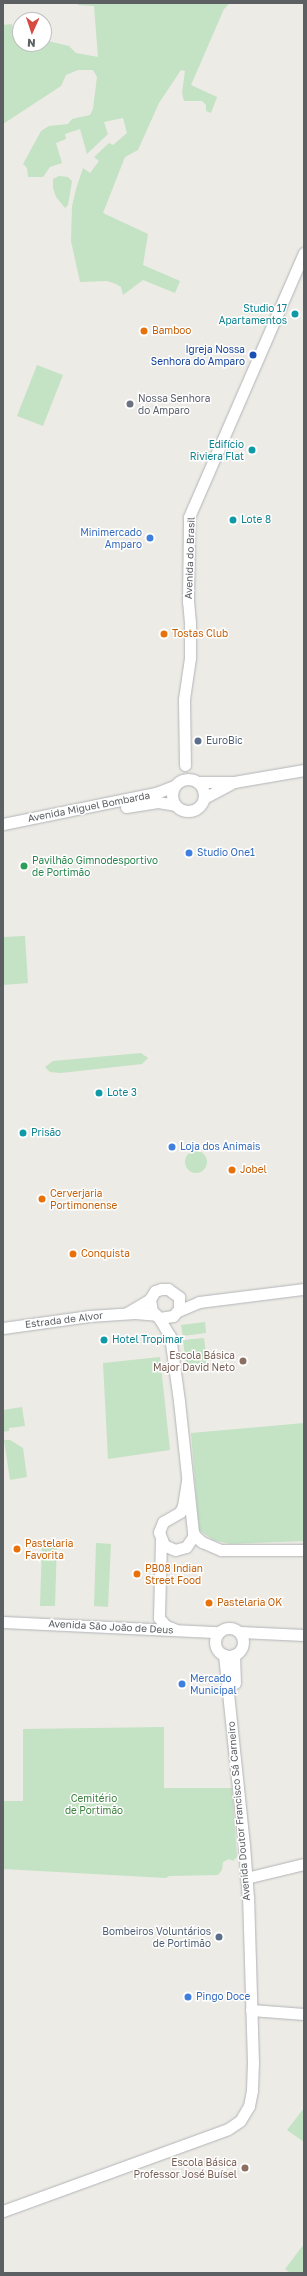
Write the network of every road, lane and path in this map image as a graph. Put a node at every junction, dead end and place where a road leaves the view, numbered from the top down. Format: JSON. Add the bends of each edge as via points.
{"nodes":[{"id":1,"x":304,"y":253,"type":"edge"},
{"id":2,"x":185,"y":765,"type":"dead end"},
{"id":3,"x":304,"y":770,"type":"edge"},
{"id":4,"x":198,"y":782,"type":"junction"},
{"id":5,"x":234,"y":782,"type":"junction"},
{"id":6,"x":174,"y":786,"type":"junction"},
{"id":7,"x":204,"y":798,"type":"junction"},
{"id":8,"x":175,"y":805,"type":"junction"},
{"id":9,"x":3,"y":824,"type":"edge"},
{"id":10,"x":3,"y":831,"type":"edge"},
{"id":11,"x":304,"y":1289,"type":"edge"},
{"id":12,"x":176,"y":1294,"type":"junction"},
{"id":13,"x":150,"y":1299,"type":"junction"},
{"id":14,"x":199,"y":1302,"type":"junction"},
{"id":15,"x":176,"y":1312,"type":"junction"},
{"id":16,"x":126,"y":1313,"type":"junction"},
{"id":17,"x":157,"y":1316,"type":"junction"},
{"id":18,"x":3,"y":1328,"type":"edge"},
{"id":19,"x":170,"y":1336,"type":"junction"},
{"id":20,"x":187,"y":1481,"type":"junction"},
{"id":21,"x":172,"y":1516,"type":"junction"},
{"id":22,"x":193,"y":1530,"type":"junction"},
{"id":23,"x":161,"y":1540,"type":"junction"},
{"id":24,"x":304,"y":1550,"type":"edge"},
{"id":25,"x":159,"y":1618,"type":"junction"},
{"id":26,"x":3,"y":1622,"type":"edge"},
{"id":27,"x":144,"y":1628,"type":"junction"},
{"id":28,"x":182,"y":1630,"type":"junction"},
{"id":29,"x":304,"y":1635,"type":"edge"},
{"id":30,"x":217,"y":1637,"type":"junction"},
{"id":31,"x":242,"y":1637,"type":"junction"},
{"id":32,"x":229,"y":1655,"type":"junction"},
{"id":33,"x":304,"y":1864,"type":"edge"},
{"id":34,"x":249,"y":1877,"type":"junction"},
{"id":35,"x":253,"y":2011,"type":"junction"},
{"id":36,"x":304,"y":2014,"type":"edge"},
{"id":37,"x":3,"y":2211,"type":"edge"}],
"edges":[{"from":1,"to":2,"type":"street","name":"Avenida do Brasil","via":[[189,517],[190,658],[184,698]]},
{"from":3,"to":5,"type":"street"},
{"from":4,"to":5,"type":"street"},
{"from":4,"to":6,"type":"street","via":[[185,779]]},
{"from":4,"to":7,"type":"street"},
{"from":5,"to":7,"type":"street"},
{"from":6,"to":8,"type":"street","via":[[171,796]]},
{"from":6,"to":9,"type":"street","name":"Avenida Miguel Bombarda","via":[[156,793]]},
{"from":7,"to":8,"type":"street","via":[[199,807],[191,811],[182,811]]},
{"from":8,"to":10,"type":"street","name":"Avenida Miguel Bombarda","via":[[158,802],[137,804]]},
{"from":11,"to":14,"type":"street"},
{"from":12,"to":13,"type":"street","via":[[168,1289],[161,1289],[155,1291]]},
{"from":12,"to":14,"type":"street"},
{"from":12,"to":15,"type":"street","via":[[180,1302]]},
{"from":13,"to":16,"type":"street"},
{"from":13,"to":17,"type":"street","via":[[150,1307]]},
{"from":14,"to":15,"type":"street"},
{"from":15,"to":17,"type":"street","via":[[167,1318]]},
{"from":15,"to":19,"type":"street"},
{"from":16,"to":17,"type":"street"},
{"from":16,"to":18,"type":"street","name":"Estrada de Alvor"},
{"from":17,"to":19,"type":"street"},
{"from":19,"to":20,"type":"street"},
{"from":20,"to":21,"type":"street","via":[[183,1506]]},
{"from":20,"to":22,"type":"street"},
{"from":21,"to":22,"type":"street","via":[[183,1517],[191,1524]]},
{"from":21,"to":23,"type":"street","via":[[160,1526]]},
{"from":22,"to":23,"type":"street","via":[[190,1543],[181,1549],[169,1548]]},
{"from":22,"to":24,"type":"street","via":[[202,1542],[220,1550]]},
{"from":23,"to":25,"type":"street"},
{"from":25,"to":27,"type":"street","via":[[154,1625]]},
{"from":25,"to":28,"type":"street","via":[[166,1626]]},
{"from":26,"to":27,"type":"street","name":"Avenida São João de Deus"},
{"from":27,"to":28,"type":"street","name":"Avenida São João de Deus"},
{"from":28,"to":30,"type":"street","name":"Avenida São João de Deus"},
{"from":29,"to":31,"type":"street","via":[[272,1634]]},
{"from":30,"to":31,"type":"street","via":[[232,1628]]},
{"from":30,"to":32,"type":"street","via":[[217,1649]]},
{"from":31,"to":32,"type":"street","via":[[241,1650]]},
{"from":32,"to":34,"type":"street","name":"Avenida Doutor Francisco Sá Carneiro"},
{"from":33,"to":34,"type":"street"},
{"from":34,"to":35,"type":"street","name":"Avenida Doutor Francisco Sá Carneiro"},
{"from":35,"to":36,"type":"street"},
{"from":35,"to":37,"type":"street","name":"Avenida Doutor Francisco Sá Carneiro","via":[[252,2090],[249,2106],[240,2120],[228,2129]]}]}
